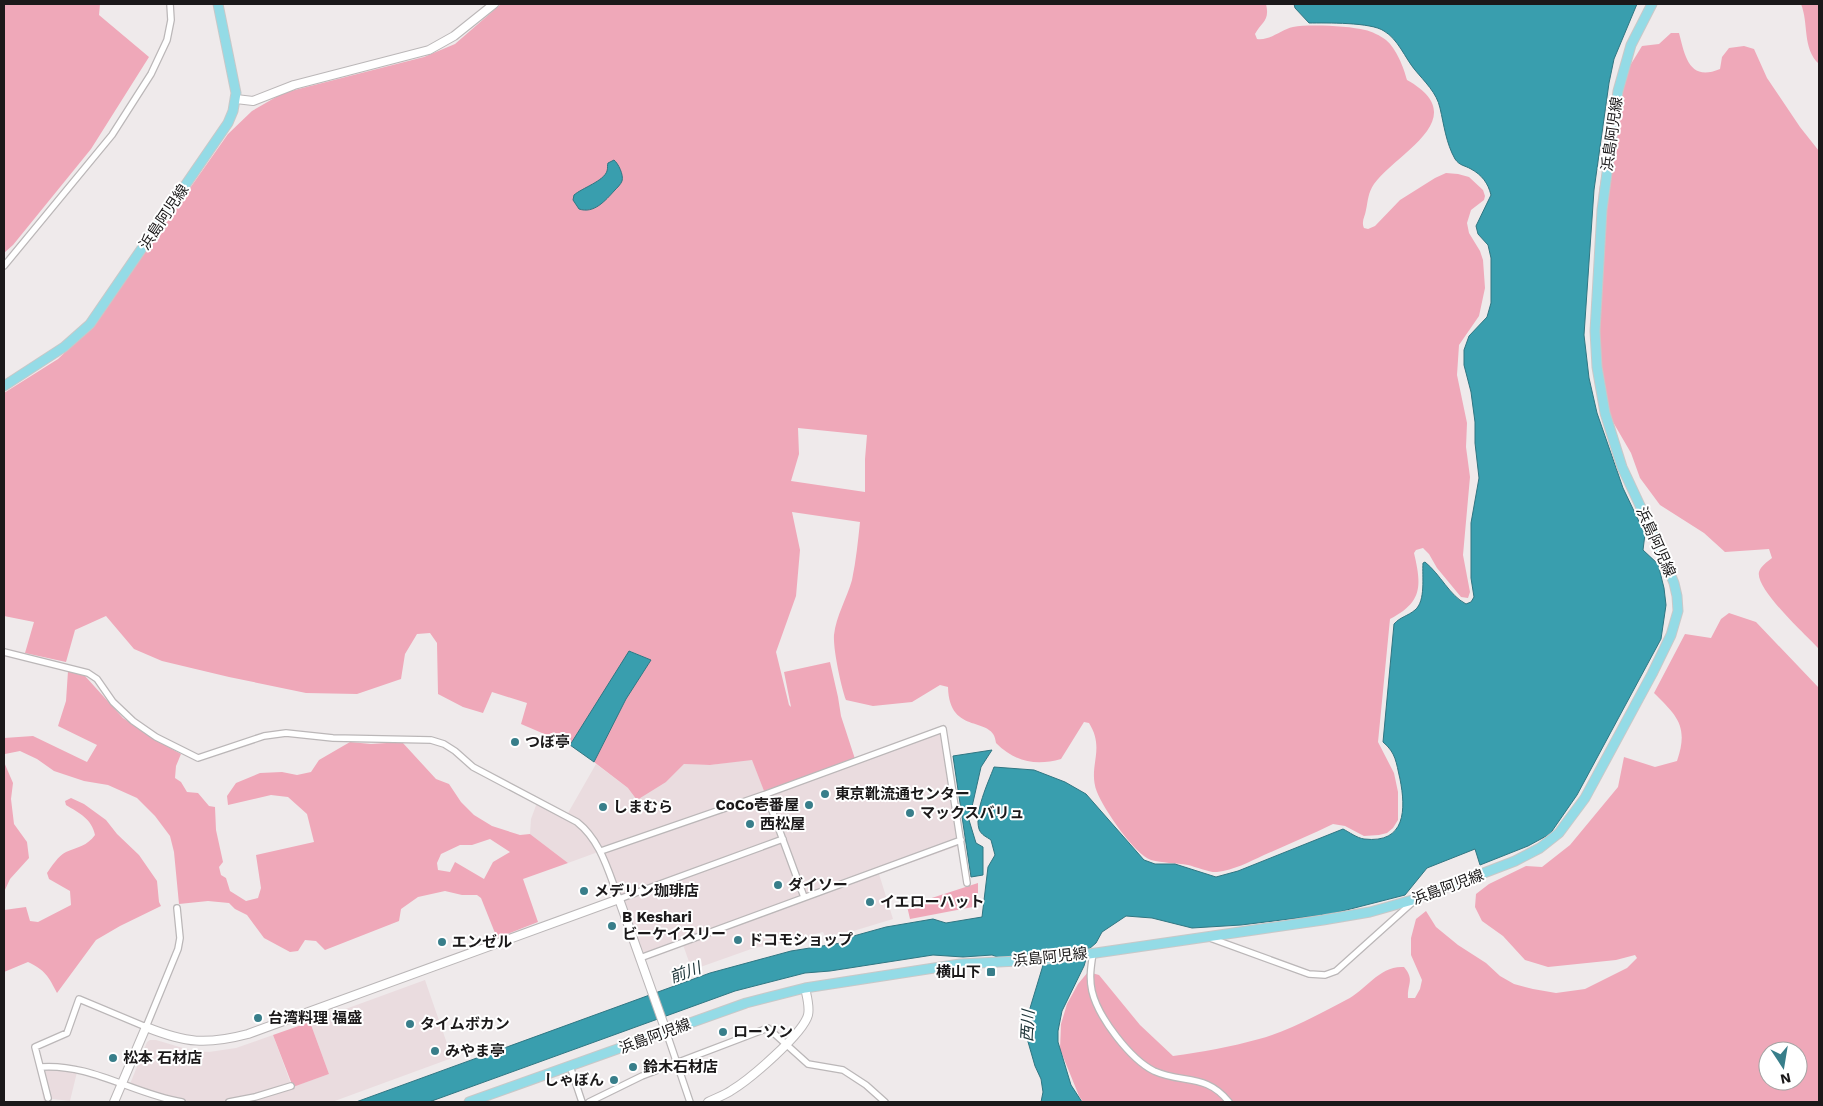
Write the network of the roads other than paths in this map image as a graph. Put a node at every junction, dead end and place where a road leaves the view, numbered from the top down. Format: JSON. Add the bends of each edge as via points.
{"nodes":[{"id":1,"x":170,"y":4,"type":"edge"},
{"id":2,"x":218,"y":4,"type":"edge"},
{"id":3,"x":494,"y":4,"type":"edge"},
{"id":4,"x":1652,"y":4,"type":"edge"},
{"id":5,"x":236,"y":99,"type":"junction"},
{"id":6,"x":4,"y":266,"type":"edge"},
{"id":7,"x":4,"y":386,"type":"edge"},
{"id":8,"x":4,"y":652,"type":"edge"},
{"id":9,"x":766,"y":794,"type":"junction"},
{"id":10,"x":783,"y":839,"type":"junction"},
{"id":11,"x":961,"y":840,"type":"junction"},
{"id":12,"x":601,"y":852,"type":"junction"},
{"id":13,"x":967,"y":882,"type":"dead end"},
{"id":14,"x":804,"y":897,"type":"junction"},
{"id":15,"x":619,"y":899,"type":"junction"},
{"id":16,"x":1416,"y":900,"type":"junction"},
{"id":17,"x":177,"y":908,"type":"dead end"},
{"id":18,"x":1205,"y":936,"type":"junction"},
{"id":19,"x":1091,"y":953,"type":"junction"},
{"id":20,"x":640,"y":958,"type":"junction"},
{"id":21,"x":806,"y":988,"type":"junction"},
{"id":22,"x":146,"y":1027,"type":"junction"},
{"id":23,"x":664,"y":1028,"type":"junction"},
{"id":24,"x":786,"y":1044,"type":"junction"},
{"id":25,"x":677,"y":1062,"type":"junction"},
{"id":26,"x":570,"y":1066,"type":"junction"},
{"id":27,"x":40,"y":1067,"type":"junction"},
{"id":28,"x":122,"y":1083,"type":"junction"},
{"id":29,"x":291,"y":1086,"type":"dead end"},
{"id":30,"x":48,"y":1098,"type":"dead end"},
{"id":31,"x":114,"y":1102,"type":"edge"},
{"id":32,"x":182,"y":1102,"type":"edge"},
{"id":33,"x":229,"y":1102,"type":"edge"},
{"id":34,"x":471,"y":1102,"type":"edge"},
{"id":35,"x":582,"y":1102,"type":"edge"},
{"id":36,"x":589,"y":1102,"type":"edge"},
{"id":37,"x":690,"y":1102,"type":"edge"},
{"id":38,"x":712,"y":1102,"type":"edge"},
{"id":39,"x":885,"y":1102,"type":"edge"},
{"id":40,"x":1229,"y":1102,"type":"edge"}],
"edges":[{"from":1,"to":6,"type":"street","via":[[167,40],[151,74],[112,135]]},
{"from":2,"to":5,"type":"main road","name":"浜島阿児線"},
{"from":3,"to":5,"type":"street","via":[[454,36],[429,50],[294,85],[253,101]]},
{"from":4,"to":16,"type":"main road","name":"浜島阿児線","via":[[1631,45],[1618,91],[1602,210],[1596,349],[1605,413],[1622,467],[1674,582],[1678,604],[1675,622],[1652,674],[1585,798],[1559,833],[1515,862]]},
{"from":5,"to":7,"type":"main road","name":"浜島阿児線","via":[[228,122],[97,314],[64,347]]},
{"from":8,"to":12,"type":"street","via":[[88,673],[133,721],[156,737],[198,758],[264,736],[286,734],[423,740],[444,744],[473,767],[577,822],[591,834]]},
{"from":9,"to":10,"type":"street"},
{"from":9,"to":11,"type":"street","via":[[943,729]]},
{"from":9,"to":12,"type":"street"},
{"from":10,"to":14,"type":"street"},
{"from":10,"to":15,"type":"street"},
{"from":11,"to":13,"type":"street"},
{"from":11,"to":14,"type":"street"},
{"from":12,"to":15,"type":"street"},
{"from":14,"to":20,"type":"street"},
{"from":15,"to":20,"type":"street"},
{"from":15,"to":22,"type":"street","via":[[248,1034],[207,1042],[190,1041]]},
{"from":16,"to":18,"type":"main road","name":"浜島阿児線","via":[[1370,912]]},
{"from":16,"to":18,"type":"street","via":[[1336,971],[1325,975],[1309,974]]},
{"from":17,"to":22,"type":"street","via":[[178,949]]},
{"from":18,"to":19,"type":"main road","name":"浜島阿児線"},
{"from":19,"to":21,"type":"main road","name":"浜島阿児線","via":[[1038,960],[960,964]]},
{"from":19,"to":40,"type":"street","via":[[1090,976],[1096,1003],[1132,1055],[1155,1071],[1210,1085]]},
{"from":20,"to":23,"type":"street"},
{"from":21,"to":23,"type":"main road","name":"浜島阿児線"},
{"from":21,"to":24,"type":"street","via":[[808,1014],[804,1024]]},
{"from":22,"to":27,"type":"street","via":[[79,999],[67,1033],[35,1047]]},
{"from":22,"to":28,"type":"street"},
{"from":23,"to":25,"type":"street"},
{"from":23,"to":26,"type":"main road","name":"浜島阿児線"},
{"from":24,"to":25,"type":"street","via":[[768,1028]]},
{"from":24,"to":38,"type":"street","via":[[733,1090]]},
{"from":24,"to":39,"type":"street","via":[[808,1064],[843,1070]]},
{"from":25,"to":36,"type":"street"},
{"from":25,"to":37,"type":"street"},
{"from":26,"to":34,"type":"main road","name":"浜島阿児線"},
{"from":26,"to":35,"type":"street"},
{"from":27,"to":28,"type":"street","via":[[83,1069]]},
{"from":27,"to":30,"type":"street"},
{"from":28,"to":31,"type":"street"},
{"from":28,"to":32,"type":"street","via":[[162,1099]]},
{"from":29,"to":33,"type":"street"}]}
